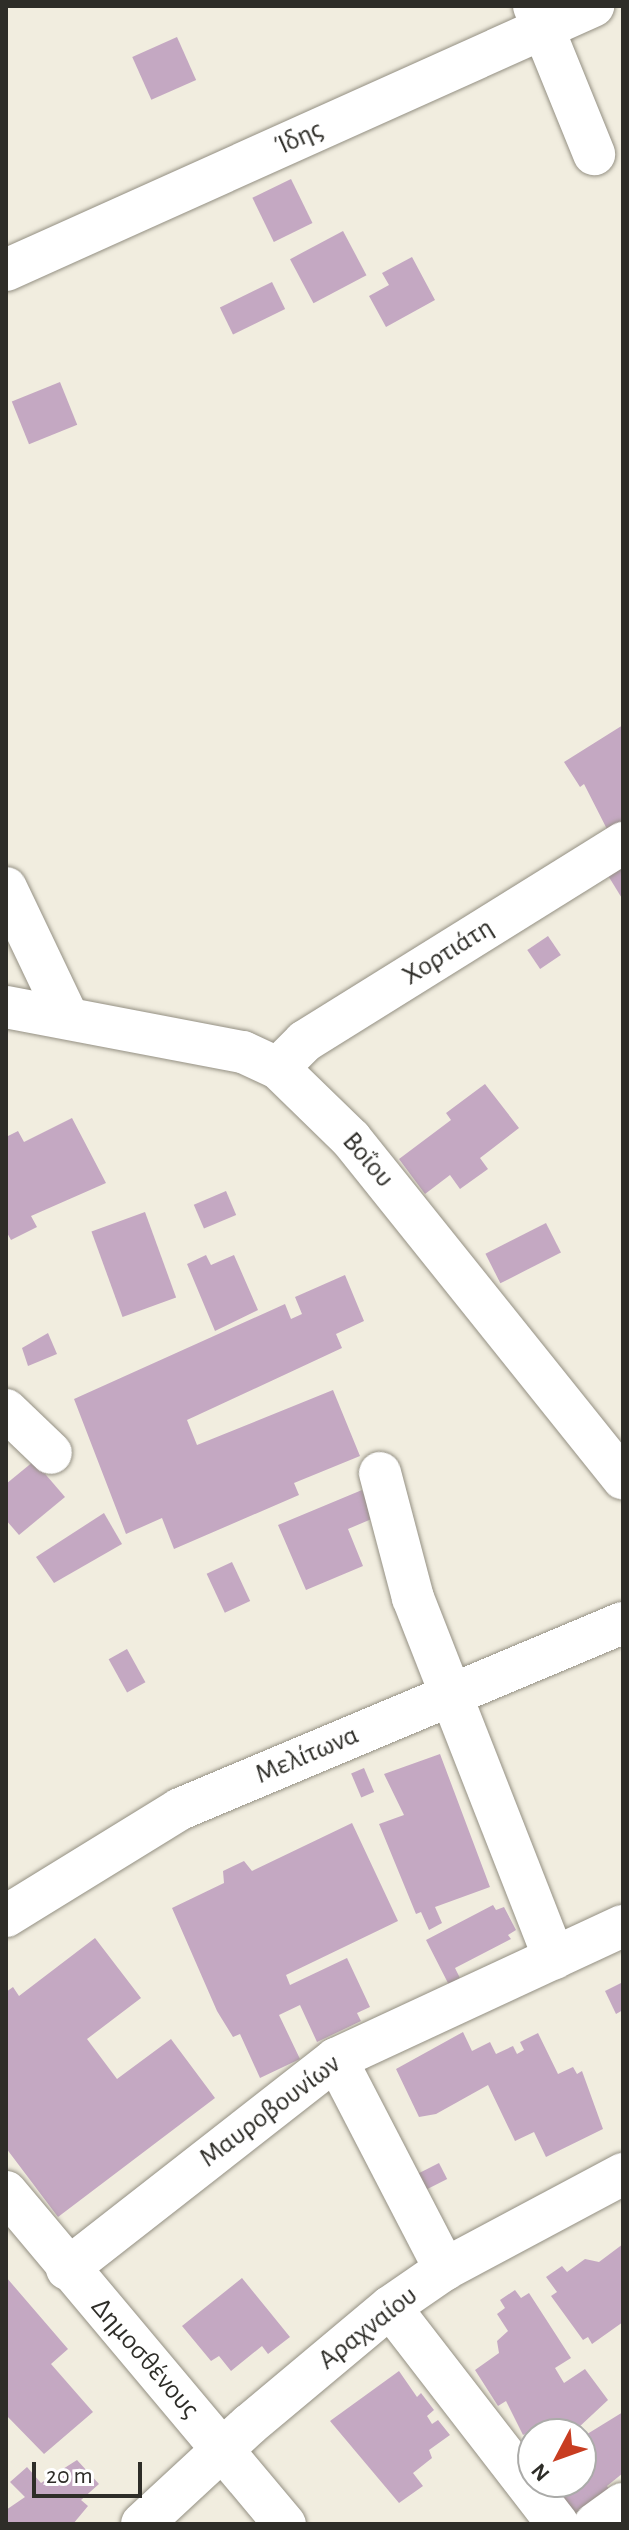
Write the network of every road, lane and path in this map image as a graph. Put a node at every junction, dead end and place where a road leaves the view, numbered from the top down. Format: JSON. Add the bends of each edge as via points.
{"nodes":[{"id":1,"x":593,"y":6,"type":"edge"},
{"id":2,"x":538,"y":17,"type":"edge"},
{"id":3,"x":594,"y":154,"type":"dead end"},
{"id":4,"x":6,"y":270,"type":"edge"},
{"id":5,"x":623,"y":843,"type":"edge"},
{"id":6,"x":6,"y":888,"type":"edge"},
{"id":7,"x":6,"y":1007,"type":"edge"},
{"id":8,"x":68,"y":1018,"type":"junction"},
{"id":9,"x":278,"y":1068,"type":"junction"},
{"id":10,"x":6,"y":1410,"type":"edge"},
{"id":11,"x":51,"y":1453,"type":"dead end"},
{"id":12,"x":380,"y":1473,"type":"dead end"},
{"id":13,"x":623,"y":1479,"type":"edge"},
{"id":14,"x":623,"y":1623,"type":"edge"},
{"id":15,"x":453,"y":1693,"type":"junction"},
{"id":16,"x":6,"y":1916,"type":"edge"},
{"id":17,"x":623,"y":1926,"type":"edge"},
{"id":18,"x":554,"y":1958,"type":"junction"},
{"id":19,"x":336,"y":2059,"type":"junction"},
{"id":20,"x":623,"y":2174,"type":"edge"},
{"id":21,"x":6,"y":2192,"type":"edge"},
{"id":22,"x":67,"y":2269,"type":"junction"},
{"id":23,"x":445,"y":2269,"type":"junction"},
{"id":24,"x":390,"y":2307,"type":"junction"},
{"id":25,"x":224,"y":2449,"type":"junction"},
{"id":26,"x":623,"y":2504,"type":"edge"},
{"id":27,"x":142,"y":2524,"type":"edge"},
{"id":28,"x":285,"y":2524,"type":"edge"},
{"id":29,"x":558,"y":2524,"type":"edge"},
{"id":30,"x":595,"y":2524,"type":"edge"}],
"edges":[{"from":1,"to":2,"type":"street","name":"Ίδης"},
{"from":2,"to":3,"type":"street"},
{"from":2,"to":4,"type":"street","name":"Ίδης"},
{"from":5,"to":9,"type":"street","name":"Χορτιάτη","via":[[305,1041]]},
{"from":6,"to":8,"type":"street"},
{"from":7,"to":8,"type":"street","name":"Βοΐου"},
{"from":8,"to":9,"type":"street","name":"Βοΐου","via":[[243,1052]]},
{"from":9,"to":13,"type":"street","name":"Βοΐου","via":[[351,1139]]},
{"from":10,"to":11,"type":"street"},
{"from":12,"to":15,"type":"street","via":[[413,1598]]},
{"from":14,"to":15,"type":"street","name":"Μελίτωνα"},
{"from":15,"to":16,"type":"street","name":"Μελίτωνα","via":[[180,1809]]},
{"from":15,"to":18,"type":"street"},
{"from":17,"to":18,"type":"street","name":"Μαυροβουνίων"},
{"from":18,"to":19,"type":"street","name":"Μαυροβουνίων"},
{"from":19,"to":22,"type":"street","name":"Μαυροβουνίων"},
{"from":19,"to":23,"type":"street"},
{"from":20,"to":23,"type":"street","name":"Αραχναίου"},
{"from":21,"to":22,"type":"street","name":"Δημοσθένους"},
{"from":22,"to":25,"type":"street","name":"Δημοσθένους"},
{"from":23,"to":24,"type":"street","name":"Αραχναίου"},
{"from":24,"to":25,"type":"street","name":"Αραχναίου"},
{"from":24,"to":29,"type":"street"},
{"from":25,"to":27,"type":"street","name":"Αραχναίου"},
{"from":25,"to":28,"type":"street","name":"Δημοσθένους"},
{"from":26,"to":30,"type":"street"}]}
